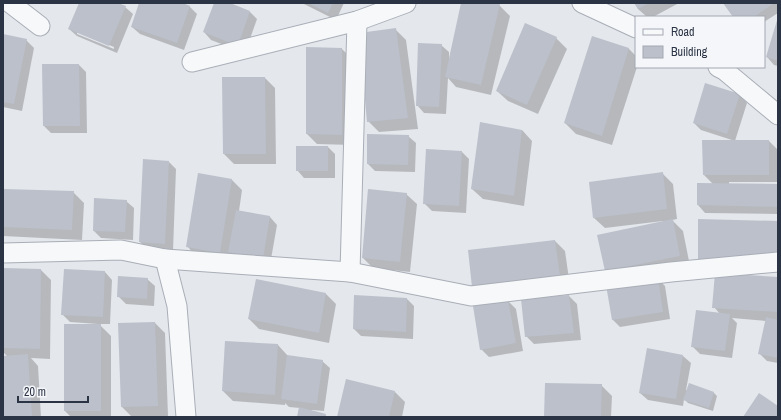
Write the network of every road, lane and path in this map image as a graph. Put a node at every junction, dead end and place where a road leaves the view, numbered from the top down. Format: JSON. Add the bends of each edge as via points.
{"nodes":[{"id":1,"x":10,"y":3,"type":"edge"},
{"id":2,"x":406,"y":3,"type":"edge"},
{"id":3,"x":582,"y":3,"type":"edge"},
{"id":4,"x":357,"y":21,"type":"junction"},
{"id":5,"x":40,"y":26,"type":"dead end"},
{"id":6,"x":635,"y":28,"type":"edge"},
{"id":7,"x":192,"y":62,"type":"dead end"},
{"id":8,"x":720,"y":68,"type":"edge"},
{"id":9,"x":778,"y":115,"type":"edge"},
{"id":10,"x":3,"y":253,"type":"edge"},
{"id":11,"x":165,"y":259,"type":"junction"},
{"id":12,"x":778,"y":262,"type":"edge"},
{"id":13,"x":350,"y":272,"type":"junction"},
{"id":14,"x":186,"y":417,"type":"edge"}],
"edges":[{"from":1,"to":5,"type":"street"},
{"from":2,"to":4,"type":"street"},
{"from":3,"to":6,"type":"street"},
{"from":4,"to":7,"type":"street"},
{"from":4,"to":13,"type":"street"},
{"from":8,"to":9,"type":"street"},
{"from":10,"to":11,"type":"street","via":[[121,250]]},
{"from":11,"to":13,"type":"street"},
{"from":11,"to":14,"type":"street","via":[[177,306]]},
{"from":12,"to":13,"type":"street","via":[[471,296]]}]}
